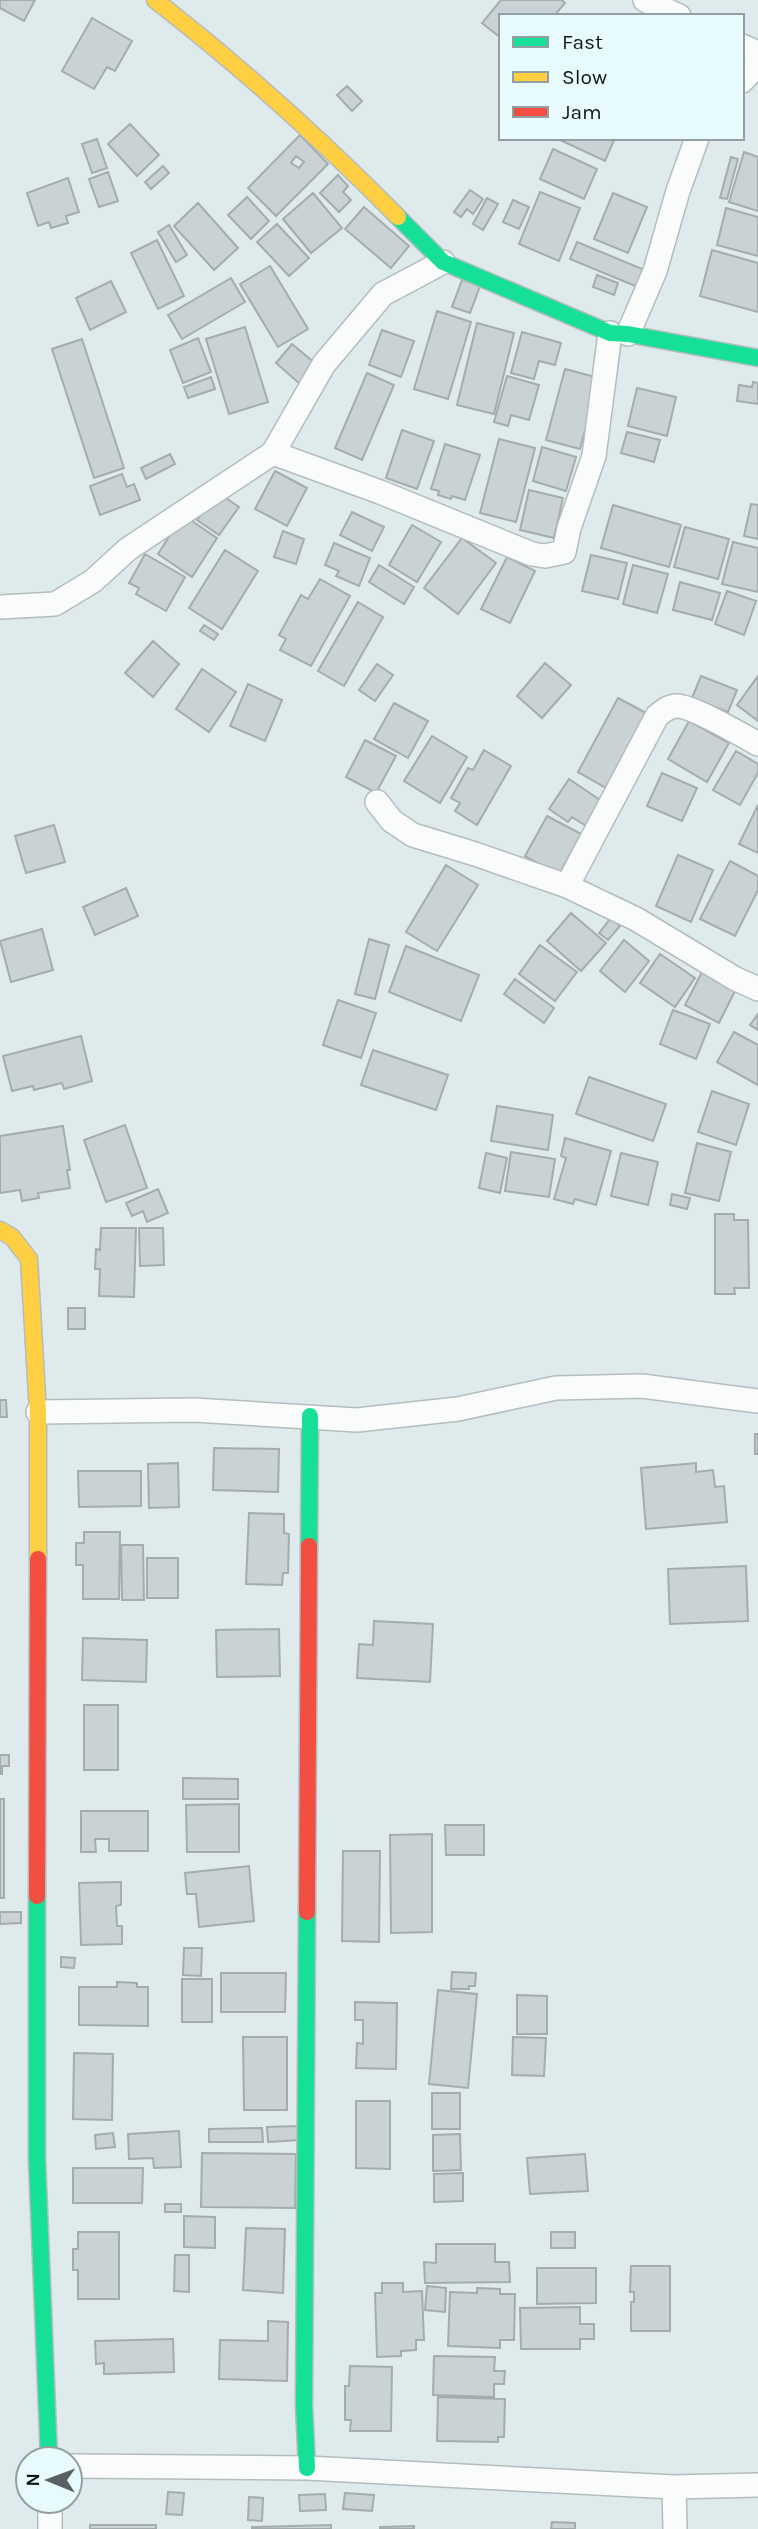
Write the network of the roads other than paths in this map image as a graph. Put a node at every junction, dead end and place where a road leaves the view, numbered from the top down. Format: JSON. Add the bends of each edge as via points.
{"nodes":[{"id":1,"x":155,"y":0,"type":"edge"},
{"id":2,"x":645,"y":0,"type":"edge"},
{"id":3,"x":675,"y":14,"type":"edge"},
{"id":4,"x":758,"y":64,"type":"edge"},
{"id":5,"x":744,"y":79,"type":"edge"},
{"id":6,"x":696,"y":140,"type":"edge"},
{"id":7,"x":443,"y":262,"type":"junction"},
{"id":8,"x":619,"y":333,"type":"junction"},
{"id":9,"x":758,"y":358,"type":"edge"},
{"id":10,"x":273,"y":453,"type":"junction"},
{"id":11,"x":0,"y":607,"type":"edge"},
{"id":12,"x":758,"y":744,"type":"edge"},
{"id":13,"x":377,"y":802,"type":"dead end"},
{"id":14,"x":567,"y":886,"type":"junction"},
{"id":15,"x":758,"y":989,"type":"edge"},
{"id":16,"x":0,"y":1230,"type":"edge"},
{"id":17,"x":758,"y":1401,"type":"edge"},
{"id":18,"x":38,"y":1412,"type":"junction"},
{"id":19,"x":310,"y":1416,"type":"junction"},
{"id":20,"x":48,"y":2445,"type":"edge"},
{"id":21,"x":84,"y":2466,"type":"edge"},
{"id":22,"x":307,"y":2468,"type":"junction"},
{"id":23,"x":758,"y":2485,"type":"edge"},
{"id":24,"x":674,"y":2487,"type":"junction"},
{"id":25,"x":676,"y":2529,"type":"edge"}],
"edges":[{"from":1,"to":7,"type":"street","via":[[356,174]]},
{"from":2,"to":3,"type":"street"},
{"from":4,"to":5,"type":"street"},
{"from":6,"to":8,"type":"street","via":[[655,271]]},
{"from":7,"to":8,"type":"street"},
{"from":7,"to":10,"type":"street","via":[[383,294],[324,364]]},
{"from":8,"to":9,"type":"street"},
{"from":8,"to":10,"type":"street","via":[[594,456],[564,552],[532,554]]},
{"from":10,"to":11,"type":"street","via":[[128,549],[93,581],[55,604]]},
{"from":12,"to":14,"type":"street","via":[[678,706],[666,709],[657,716]]},
{"from":13,"to":14,"type":"street","via":[[392,821],[413,835]]},
{"from":14,"to":15,"type":"street","via":[[636,919]]},
{"from":16,"to":18,"type":"street","via":[[12,1237],[29,1259]]},
{"from":17,"to":19,"type":"street","via":[[642,1387],[556,1388],[458,1409],[357,1420]]},
{"from":18,"to":19,"type":"street","via":[[194,1410]]},
{"from":18,"to":20,"type":"street","via":[[37,2160]]},
{"from":19,"to":22,"type":"street"},
{"from":21,"to":22,"type":"street"},
{"from":22,"to":24,"type":"street"},
{"from":23,"to":24,"type":"street"},
{"from":24,"to":25,"type":"street"}]}
